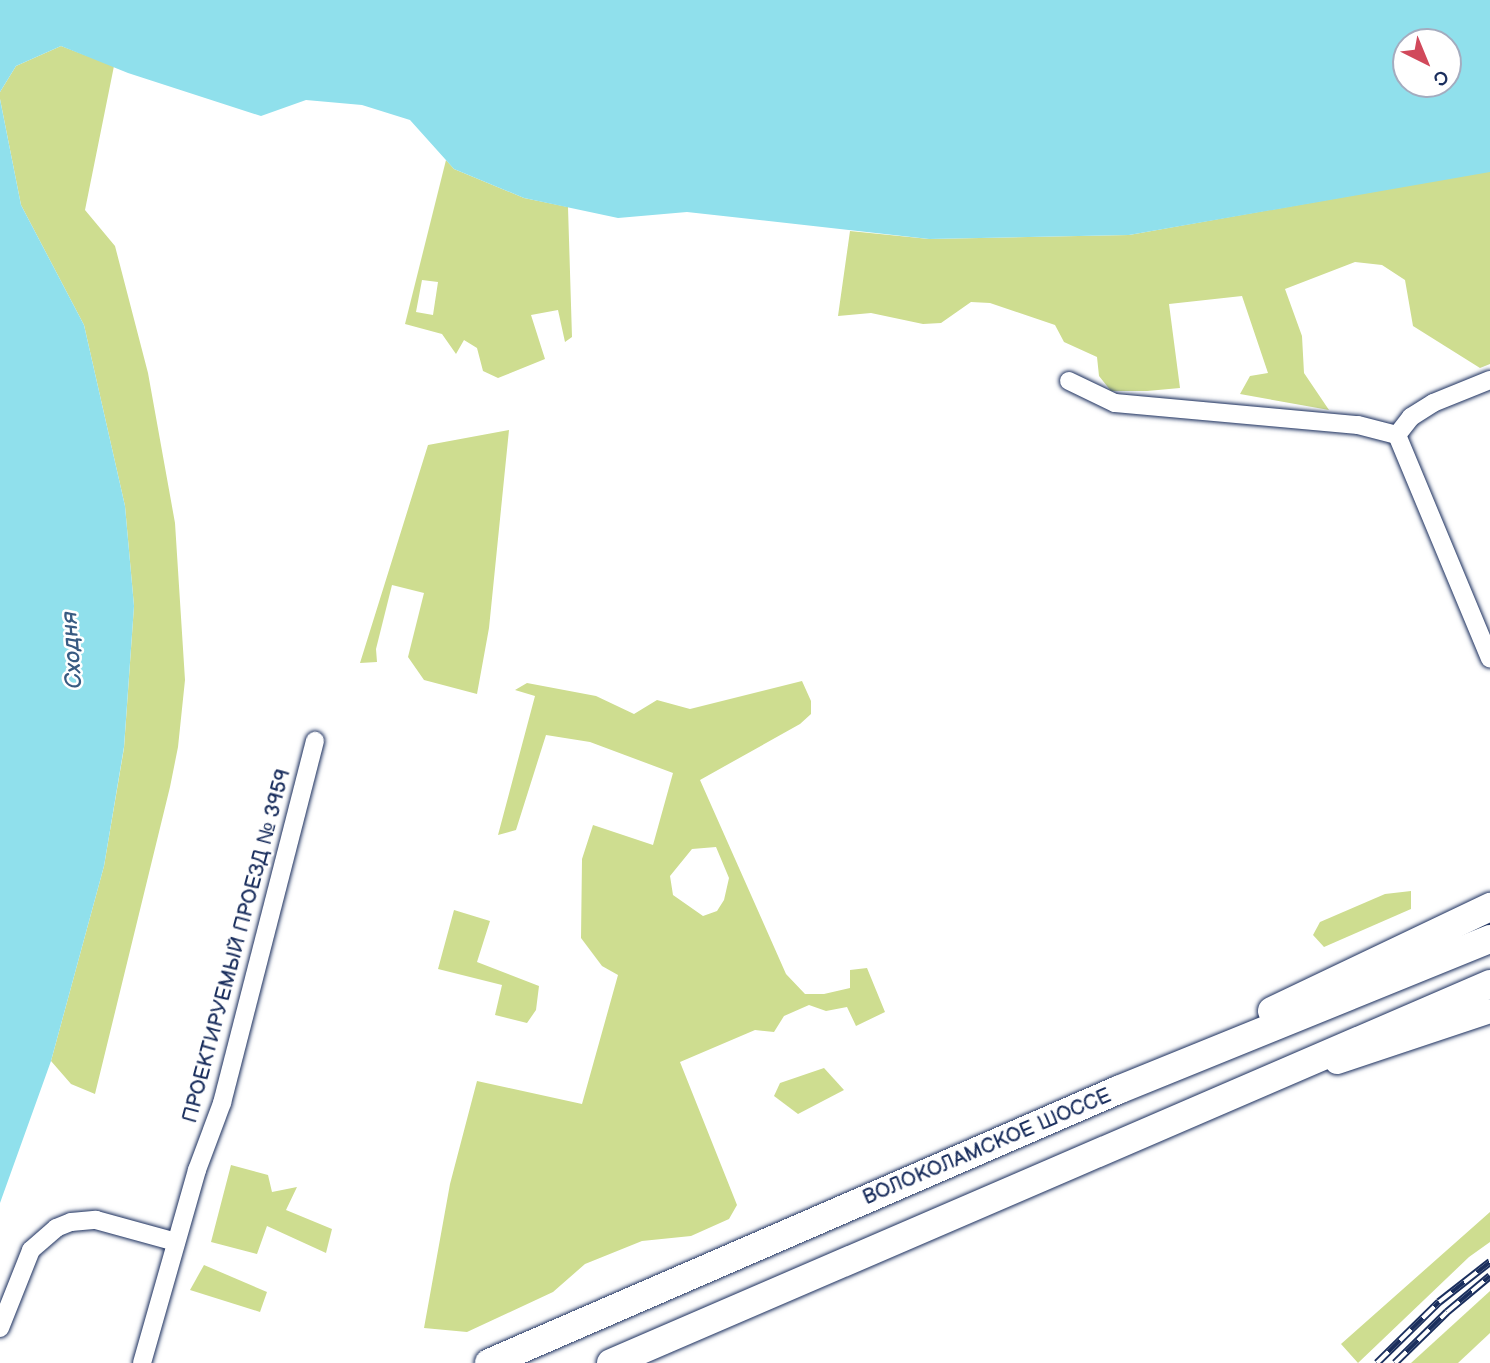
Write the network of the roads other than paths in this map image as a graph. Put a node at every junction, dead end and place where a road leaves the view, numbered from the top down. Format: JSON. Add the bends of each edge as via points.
{"nodes":[{"id":1,"x":1490,"y":380,"type":"edge"},
{"id":2,"x":1069,"y":381,"type":"dead end"},
{"id":3,"x":1397,"y":435,"type":"junction"},
{"id":4,"x":1490,"y":658,"type":"edge"},
{"id":5,"x":316,"y":741,"type":"dead end"},
{"id":6,"x":1490,"y":907,"type":"edge"},
{"id":7,"x":1490,"y":939,"type":"edge"},
{"id":8,"x":1490,"y":984,"type":"edge"},
{"id":9,"x":1490,"y":1012,"type":"edge"},
{"id":10,"x":1133,"y":1084,"type":"junction"},
{"id":11,"x":1236,"y":1093,"type":"junction"},
{"id":12,"x":176,"y":1242,"type":"junction"},
{"id":13,"x":0,"y":1328,"type":"edge"},
{"id":14,"x":142,"y":1363,"type":"edge"},
{"id":15,"x":489,"y":1363,"type":"edge"},
{"id":16,"x":611,"y":1363,"type":"edge"}],
"edges":[{"from":1,"to":3,"type":"street","via":[[1433,403],[1411,417]]},
{"from":2,"to":3,"type":"street","via":[[1115,403],[1358,425]]},
{"from":3,"to":4,"type":"street"},
{"from":5,"to":12,"type":"street","name":"ПРОЕКТИРУЕМЫЙ ПРОЕЗД № 3959","via":[[222,1103]]},
{"from":6,"to":10,"type":"main road","via":[[1315,988]]},
{"from":7,"to":10,"type":"main road","name":"ВОЛОКОЛАМСКОЕ ШОССЕ"},
{"from":8,"to":11,"type":"main road"},
{"from":9,"to":11,"type":"main road"},
{"from":10,"to":15,"type":"main road","name":"ВОЛОКОЛАМСКОЕ ШОССЕ"},
{"from":11,"to":16,"type":"main road"},
{"from":12,"to":13,"type":"street","via":[[96,1220],[57,1228],[31,1250]]},
{"from":12,"to":14,"type":"street","name":"ПРОЕКТИРУЕМЫЙ ПРОЕЗД № 3959"}]}
